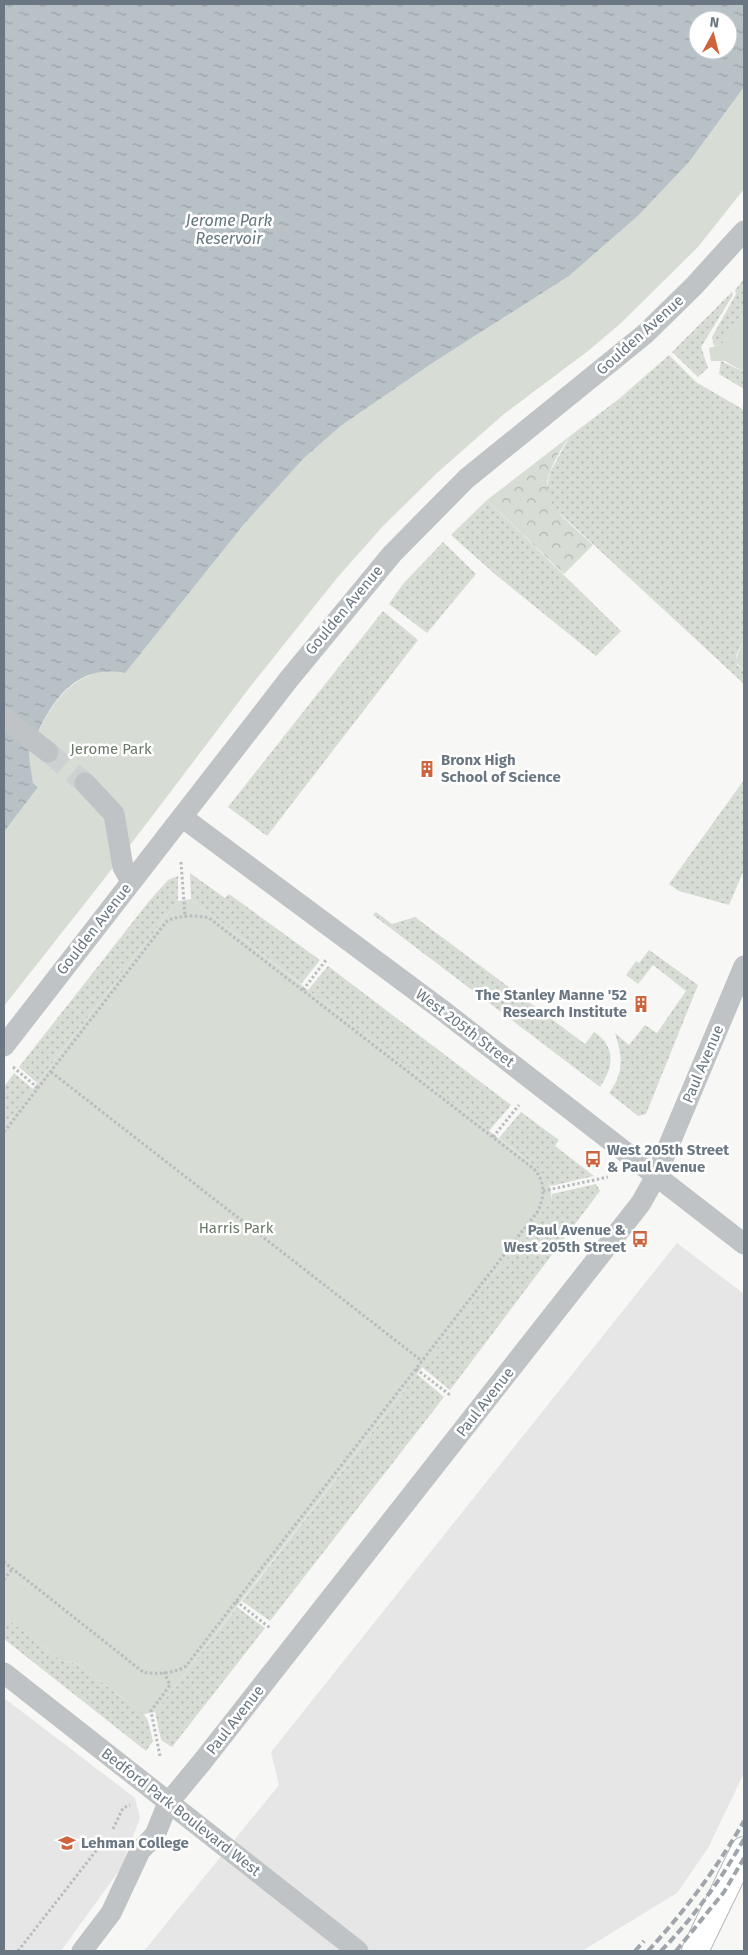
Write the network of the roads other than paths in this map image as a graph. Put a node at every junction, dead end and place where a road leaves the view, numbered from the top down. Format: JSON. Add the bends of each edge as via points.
{"nodes":[{"id":1,"x":744,"y":230,"type":"edge"},
{"id":2,"x":4,"y":718,"type":"edge"},
{"id":3,"x":42,"y":748,"type":"tunnel mouth"},
{"id":4,"x":85,"y":784,"type":"tunnel mouth"},
{"id":5,"x":182,"y":817,"type":"junction"},
{"id":6,"x":131,"y":881,"type":"junction"},
{"id":7,"x":744,"y":966,"type":"edge"},
{"id":8,"x":4,"y":1046,"type":"edge"},
{"id":9,"x":656,"y":1176,"type":"junction"},
{"id":10,"x":744,"y":1244,"type":"edge"},
{"id":11,"x":4,"y":1673,"type":"edge"},
{"id":12,"x":168,"y":1803,"type":"junction"},
{"id":13,"x":744,"y":1850,"type":"edge"},
{"id":14,"x":82,"y":1951,"type":"edge"},
{"id":15,"x":358,"y":1951,"type":"edge"},
{"id":16,"x":695,"y":1951,"type":"edge"}],
"edges":[{"from":1,"to":5,"type":"street","name":"Goulden Avenue","via":[[694,286],[644,334],[494,455],[416,529],[342,612]]},
{"from":2,"to":3,"type":"street"},
{"from":4,"to":6,"type":"street","via":[[114,814],[123,867]]},
{"from":5,"to":6,"type":"street","name":"Goulden Avenue"},
{"from":5,"to":9,"type":"street","name":"West 205th Street","via":[[442,1010]]},
{"from":6,"to":8,"type":"street","name":"Goulden Avenue"},
{"from":7,"to":9,"type":"street","name":"Paul Avenue"},
{"from":9,"to":10,"type":"street","name":"West 205th Street"},
{"from":9,"to":12,"type":"street","name":"Paul Avenue","via":[[632,1214]]},
{"from":11,"to":12,"type":"street","name":"Bedford Park Boulevard West"},
{"from":12,"to":14,"type":"street","name":"Paul Avenue","via":[[155,1835],[140,1850],[111,1914]]},
{"from":12,"to":15,"type":"street","name":"Bedford Park Boulevard West"},
{"from":13,"to":16,"type":"main road"}]}
